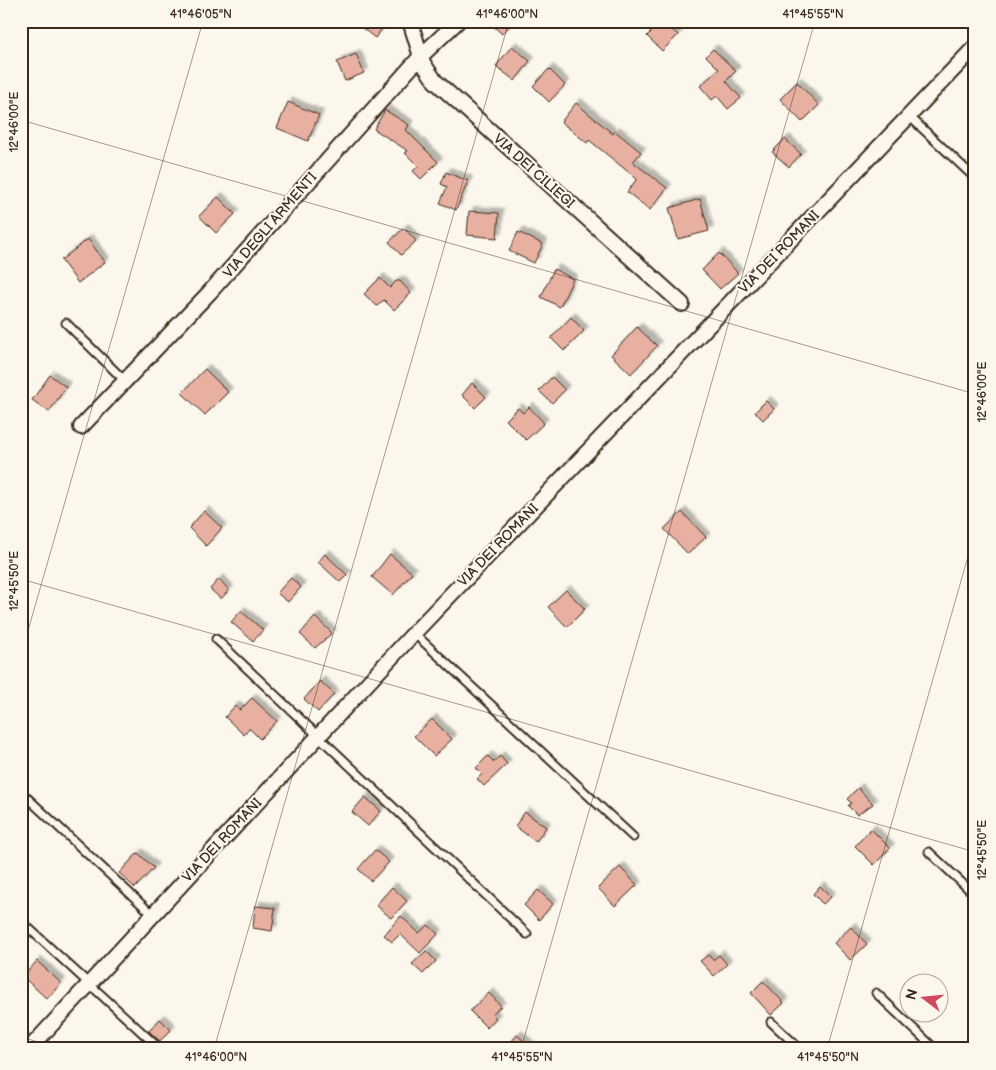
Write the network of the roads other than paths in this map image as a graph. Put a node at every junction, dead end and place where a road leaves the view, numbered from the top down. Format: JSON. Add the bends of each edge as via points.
{"nodes":[{"id":1,"x":410,"y":21,"type":"edge"},
{"id":2,"x":458,"y":21,"type":"edge"},
{"id":3,"x":975,"y":47,"type":"edge"},
{"id":4,"x":421,"y":56,"type":"junction"},
{"id":5,"x":909,"y":116,"type":"junction"},
{"id":6,"x":975,"y":178,"type":"edge"},
{"id":7,"x":682,"y":304,"type":"dead end"},
{"id":8,"x":66,"y":323,"type":"dead end"},
{"id":9,"x":125,"y":382,"type":"junction"},
{"id":10,"x":80,"y":427,"type":"dead end"},
{"id":11,"x":414,"y":633,"type":"junction"},
{"id":12,"x":216,"y":639,"type":"dead end"},
{"id":13,"x":318,"y":736,"type":"junction"},
{"id":14,"x":21,"y":792,"type":"edge"},
{"id":15,"x":633,"y":837,"type":"dead end"},
{"id":16,"x":929,"y":852,"type":"dead end"},
{"id":17,"x":975,"y":895,"type":"edge"},
{"id":18,"x":154,"y":915,"type":"junction"},
{"id":19,"x":21,"y":920,"type":"edge"},
{"id":20,"x":527,"y":934,"type":"dead end"},
{"id":21,"x":89,"y":984,"type":"junction"},
{"id":22,"x":876,"y":994,"type":"dead end"},
{"id":23,"x":771,"y":1022,"type":"dead end"},
{"id":24,"x":29,"y":1049,"type":"edge"},
{"id":25,"x":160,"y":1049,"type":"edge"},
{"id":26,"x":800,"y":1049,"type":"edge"},
{"id":27,"x":935,"y":1049,"type":"edge"}],
"edges":[{"from":1,"to":4,"type":"street","name":"VIA DEI CILIEGI"},
{"from":2,"to":4,"type":"street","name":"VIA DEGLI ARMENTI"},
{"from":3,"to":5,"type":"street","name":"VIA DEI ROMANI"},
{"from":4,"to":7,"type":"street","name":"VIA DEI CILIEGI","via":[[437,83]]},
{"from":4,"to":9,"type":"street","name":"VIA DEGLI ARMENTI","via":[[204,299]]},
{"from":5,"to":6,"type":"lane"},
{"from":5,"to":11,"type":"street","name":"VIA DEI ROMANI"},
{"from":8,"to":9,"type":"lane"},
{"from":9,"to":10,"type":"street","name":"VIA DEGLI ARMENTI"},
{"from":11,"to":13,"type":"street","name":"VIA DEI ROMANI"},
{"from":11,"to":15,"type":"lane"},
{"from":12,"to":13,"type":"lane"},
{"from":13,"to":18,"type":"street","name":"VIA DEI ROMANI"},
{"from":13,"to":20,"type":"lane"},
{"from":14,"to":18,"type":"lane"},
{"from":16,"to":17,"type":"lane"},
{"from":18,"to":21,"type":"street","name":"VIA DEI ROMANI"},
{"from":19,"to":21,"type":"lane"},
{"from":21,"to":24,"type":"street","name":"VIA DEI ROMANI"},
{"from":21,"to":25,"type":"lane"},
{"from":22,"to":27,"type":"lane"},
{"from":23,"to":26,"type":"lane"}]}
